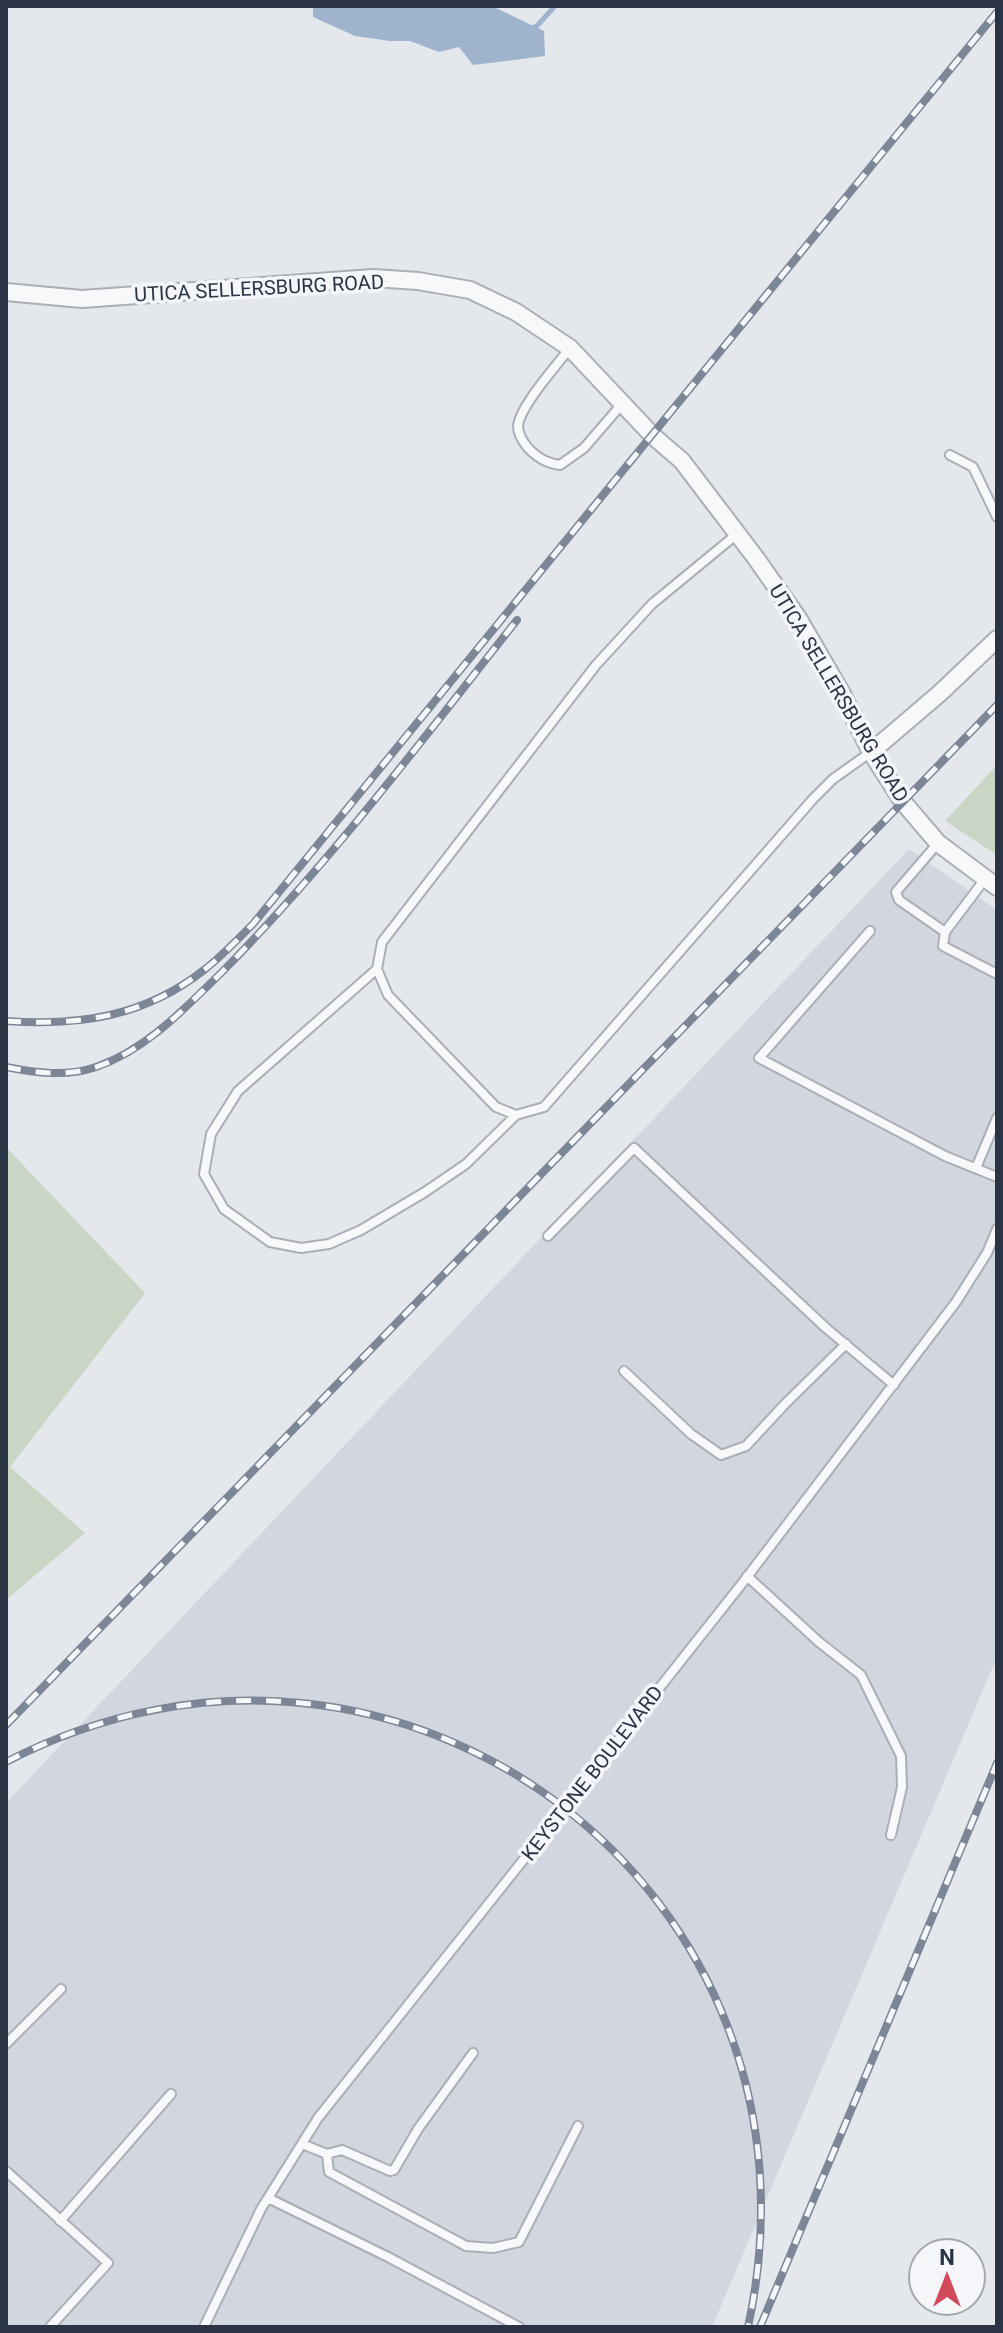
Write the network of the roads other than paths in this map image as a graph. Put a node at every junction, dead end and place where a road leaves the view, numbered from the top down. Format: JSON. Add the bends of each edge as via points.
{"nodes":[{"id":1,"x":6,"y":292,"type":"edge"},
{"id":2,"x":570,"y":348,"type":"junction"},
{"id":3,"x":622,"y":404,"type":"junction"},
{"id":4,"x":950,"y":455,"type":"dead end"},
{"id":5,"x":997,"y":517,"type":"edge"},
{"id":6,"x":737,"y":534,"type":"junction"},
{"id":7,"x":997,"y":639,"type":"edge"},
{"id":8,"x":871,"y":752,"type":"junction"},
{"id":9,"x":938,"y":843,"type":"junction"},
{"id":10,"x":991,"y":883,"type":"edge"},
{"id":11,"x":870,"y":931,"type":"dead end"},
{"id":12,"x":945,"y":932,"type":"junction"},
{"id":13,"x":377,"y":969,"type":"junction"},
{"id":14,"x":997,"y":974,"type":"edge"},
{"id":15,"x":516,"y":1115,"type":"junction"},
{"id":16,"x":997,"y":1118,"type":"edge"},
{"id":17,"x":976,"y":1168,"type":"junction"},
{"id":18,"x":997,"y":1177,"type":"edge"},
{"id":19,"x":997,"y":1229,"type":"edge"},
{"id":20,"x":548,"y":1236,"type":"dead end"},
{"id":21,"x":846,"y":1344,"type":"junction"},
{"id":22,"x":624,"y":1371,"type":"dead end"},
{"id":23,"x":894,"y":1385,"type":"junction"},
{"id":24,"x":747,"y":1576,"type":"junction"},
{"id":25,"x":891,"y":1835,"type":"dead end"},
{"id":26,"x":61,"y":1989,"type":"dead end"},
{"id":27,"x":6,"y":2044,"type":"edge"},
{"id":28,"x":473,"y":2053,"type":"dead end"},
{"id":29,"x":171,"y":2094,"type":"dead end"},
{"id":30,"x":578,"y":2126,"type":"dead end"},
{"id":31,"x":302,"y":2144,"type":"junction"},
{"id":32,"x":327,"y":2154,"type":"junction"},
{"id":33,"x":6,"y":2171,"type":"edge"},
{"id":34,"x":268,"y":2198,"type":"junction"},
{"id":35,"x":60,"y":2221,"type":"junction"},
{"id":36,"x":50,"y":2327,"type":"edge"},
{"id":37,"x":204,"y":2327,"type":"edge"},
{"id":38,"x":519,"y":2327,"type":"edge"}],
"edges":[{"from":1,"to":2,"type":"street","name":"UTICA SELLERSBURG ROAD","via":[[82,299],[373,278],[418,281],[470,290],[516,312]]},
{"from":2,"to":3,"type":"street","name":"UTICA SELLERSBURG ROAD"},
{"from":2,"to":3,"type":"lane","via":[[518,423],[525,444],[538,457],[560,465],[584,448]]},
{"from":3,"to":6,"type":"street","name":"UTICA SELLERSBURG ROAD","via":[[682,461]]},
{"from":4,"to":5,"type":"lane","via":[[973,467]]},
{"from":6,"to":8,"type":"street","name":"UTICA SELLERSBURG ROAD","via":[[798,618]]},
{"from":6,"to":13,"type":"lane","via":[[652,604],[596,665],[382,942]]},
{"from":7,"to":8,"type":"street"},
{"from":8,"to":9,"type":"street","name":"UTICA SELLERSBURG ROAD"},
{"from":8,"to":15,"type":"lane","via":[[813,799],[544,1107]]},
{"from":9,"to":10,"type":"street","name":"UTICA SELLERSBURG ROAD"},
{"from":9,"to":12,"type":"lane","via":[[896,892],[899,900]]},
{"from":10,"to":12,"type":"lane"},
{"from":11,"to":17,"type":"lane","via":[[759,1058]]},
{"from":12,"to":14,"type":"lane","via":[[943,946]]},
{"from":13,"to":15,"type":"lane","via":[[388,995],[496,1107]]},
{"from":13,"to":15,"type":"lane","via":[[238,1091],[211,1134],[204,1174],[224,1209],[270,1242],[301,1248],[329,1244],[456,1171]]},
{"from":16,"to":17,"type":"lane"},
{"from":17,"to":18,"type":"lane"},
{"from":19,"to":23,"type":"lane","name":"KEYSTONE BOULEVARD","via":[[956,1302]]},
{"from":20,"to":21,"type":"lane","via":[[634,1148]]},
{"from":21,"to":22,"type":"lane","via":[[746,1446],[721,1455]]},
{"from":21,"to":23,"type":"lane"},
{"from":23,"to":24,"type":"lane","name":"KEYSTONE BOULEVARD"},
{"from":24,"to":25,"type":"lane","via":[[861,1675],[901,1756],[902,1787]]},
{"from":24,"to":31,"type":"lane","name":"KEYSTONE BOULEVARD","bridge":true},
{"from":26,"to":27,"type":"lane"},
{"from":28,"to":32,"type":"lane","via":[[394,2170],[342,2150]]},
{"from":29,"to":35,"type":"lane"},
{"from":30,"to":32,"type":"lane","via":[[519,2242],[493,2248],[466,2246],[329,2172]]},
{"from":31,"to":32,"type":"lane"},
{"from":31,"to":34,"type":"lane","name":"KEYSTONE BOULEVARD"},
{"from":33,"to":35,"type":"lane"},
{"from":34,"to":37,"type":"lane","name":"KEYSTONE BOULEVARD"},
{"from":34,"to":38,"type":"lane"},
{"from":35,"to":36,"type":"lane","via":[[108,2263]]}]}
